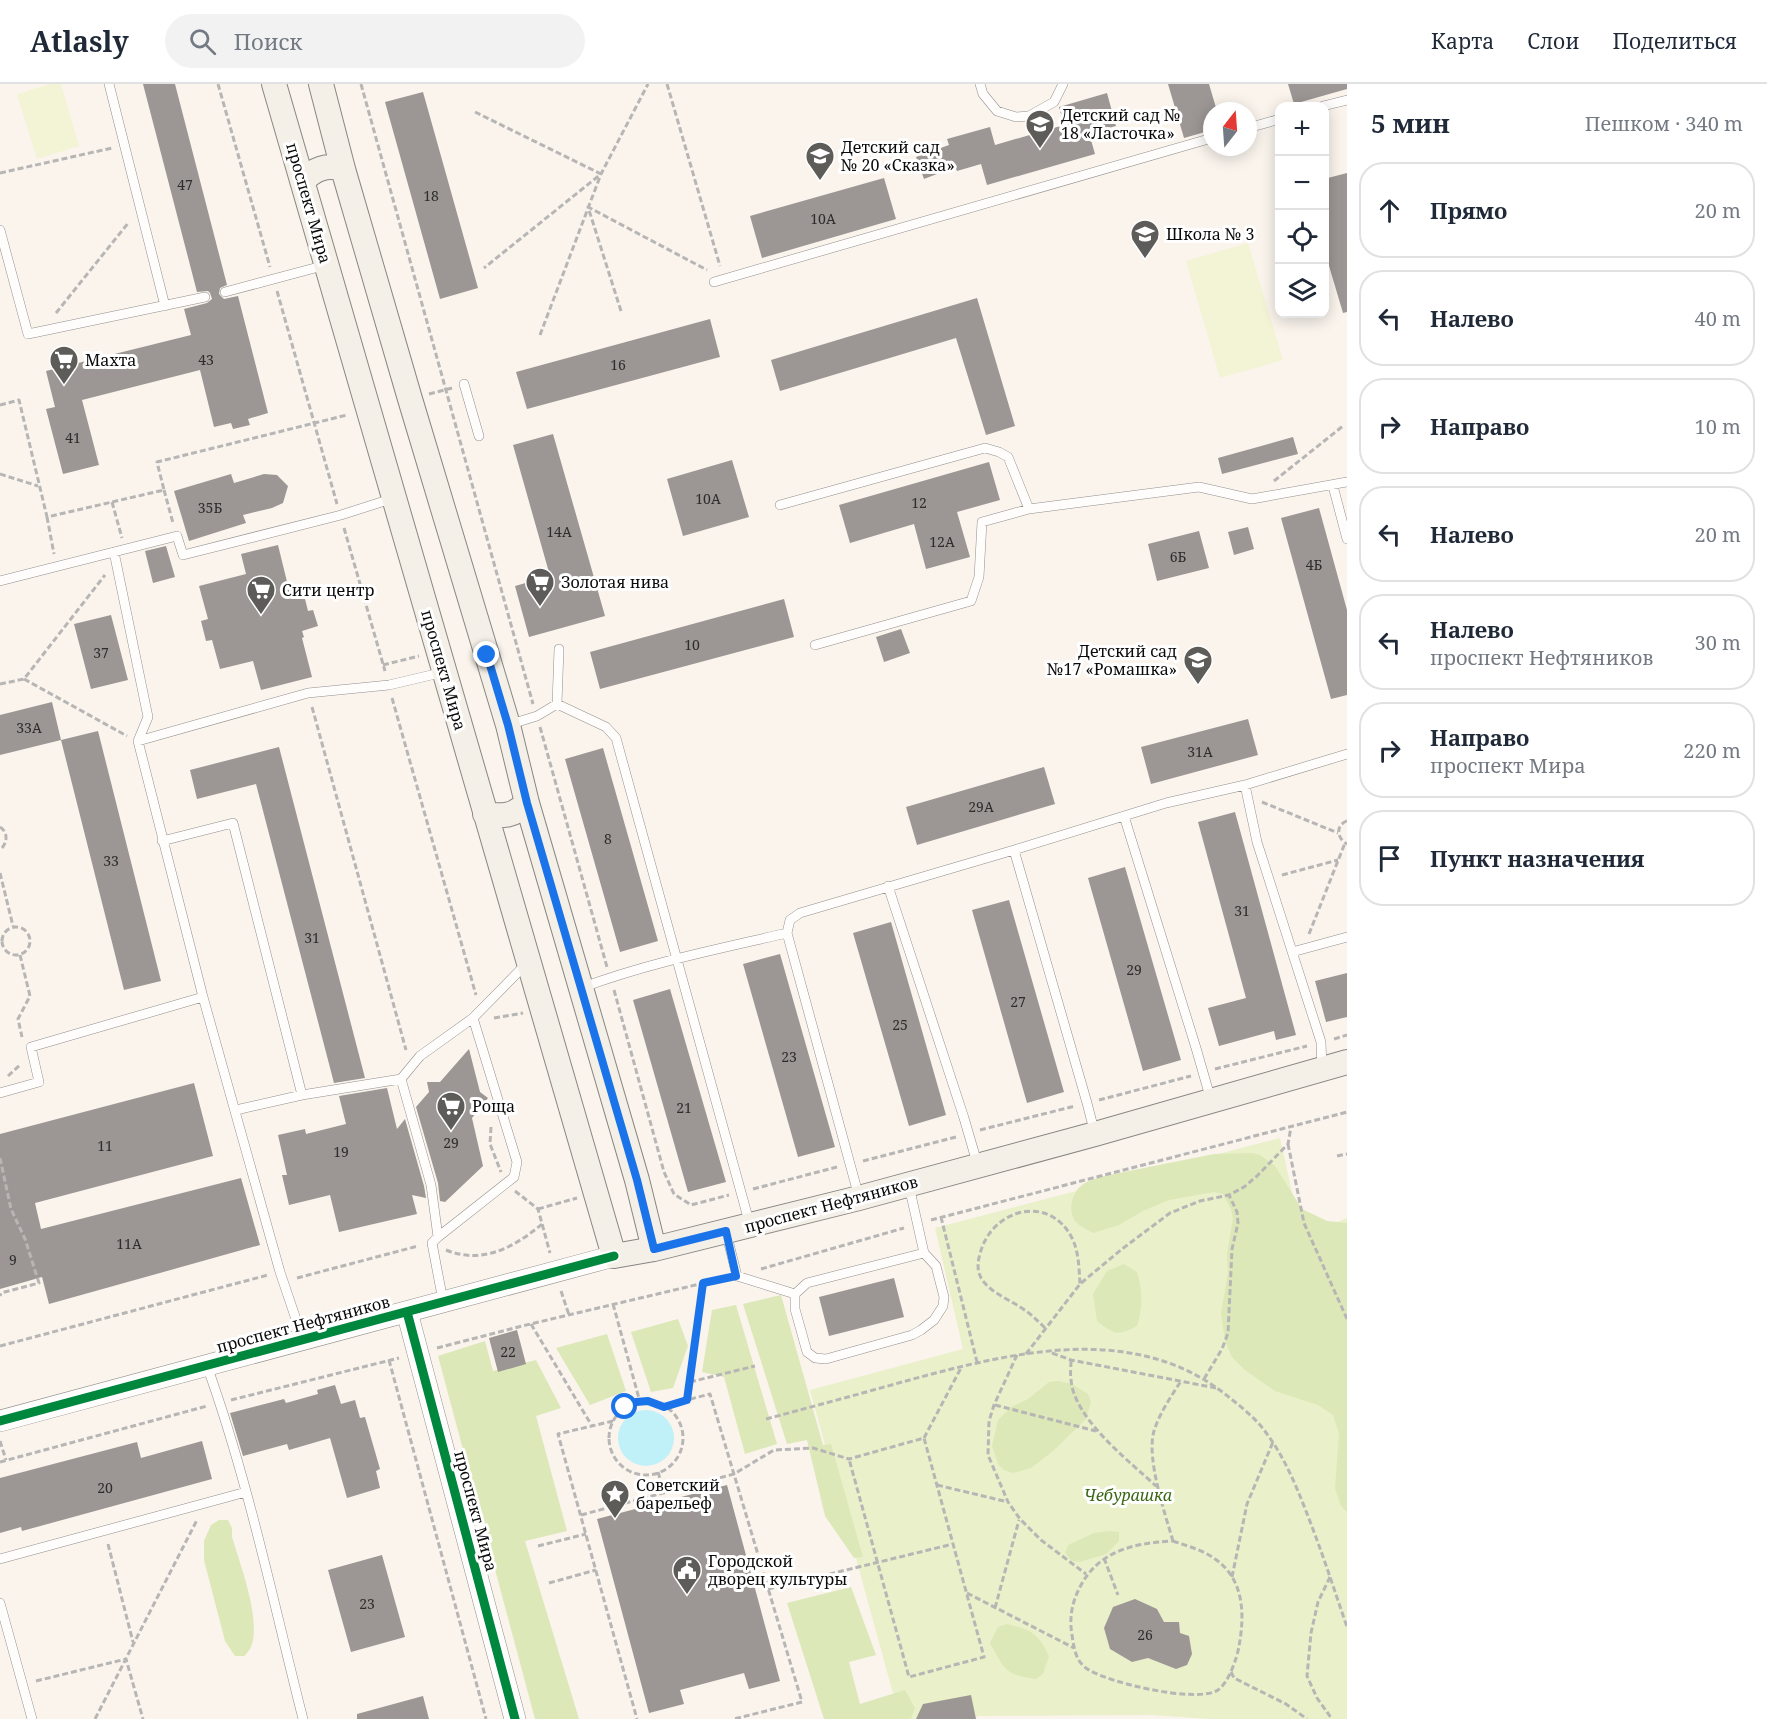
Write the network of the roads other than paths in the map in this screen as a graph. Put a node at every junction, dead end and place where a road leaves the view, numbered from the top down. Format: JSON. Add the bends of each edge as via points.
{"nodes":[{"id":1,"x":109,"y":84,"type":"edge"},
{"id":2,"x":274,"y":84,"type":"edge"},
{"id":3,"x":321,"y":84,"type":"edge"},
{"id":4,"x":980,"y":84,"type":"edge"},
{"id":5,"x":1063,"y":84,"type":"edge"},
{"id":6,"x":1347,"y":100,"type":"edge"},
{"id":7,"x":1329,"y":104,"type":"edge"},
{"id":8,"x":1275,"y":120,"type":"edge"},
{"id":9,"x":1257,"y":125,"type":"edge"},
{"id":10,"x":1203,"y":141,"type":"edge"},
{"id":11,"x":343,"y":169,"type":"junction"},
{"id":12,"x":302,"y":182,"type":"junction"},
{"id":13,"x":0,"y":230,"type":"edge"},
{"id":14,"x":326,"y":265,"type":"junction"},
{"id":15,"x":714,"y":282,"type":"dead end"},
{"id":16,"x":225,"y":292,"type":"dead end"},
{"id":17,"x":205,"y":297,"type":"dead end"},
{"id":18,"x":165,"y":306,"type":"junction"},
{"id":19,"x":464,"y":384,"type":"dead end"},
{"id":20,"x":479,"y":436,"type":"dead end"},
{"id":21,"x":1347,"y":482,"type":"edge"},
{"id":22,"x":1333,"y":486,"type":"junction"},
{"id":23,"x":394,"y":498,"type":"junction"},
{"id":24,"x":780,"y":505,"type":"dead end"},
{"id":25,"x":1029,"y":510,"type":"junction"},
{"id":26,"x":1347,"y":539,"type":"edge"},
{"id":27,"x":115,"y":557,"type":"junction"},
{"id":28,"x":0,"y":580,"type":"edge"},
{"id":29,"x":815,"y":645,"type":"dead end"},
{"id":30,"x":559,"y":649,"type":"dead end"},
{"id":31,"x":444,"y":672,"type":"junction"},
{"id":32,"x":557,"y":704,"type":"junction"},
{"id":33,"x":508,"y":725,"type":"junction"},
{"id":34,"x":138,"y":741,"type":"junction"},
{"id":35,"x":1347,"y":754,"type":"edge"},
{"id":36,"x":1245,"y":785,"type":"junction"},
{"id":37,"x":527,"y":803,"type":"junction"},
{"id":38,"x":485,"y":814,"type":"junction"},
{"id":39,"x":1124,"y":816,"type":"junction"},
{"id":40,"x":162,"y":841,"type":"junction"},
{"id":41,"x":1014,"y":850,"type":"junction"},
{"id":42,"x":888,"y":886,"type":"junction"},
{"id":43,"x":787,"y":933,"type":"junction"},
{"id":44,"x":1347,"y":937,"type":"edge"},
{"id":45,"x":1292,"y":952,"type":"junction"},
{"id":46,"x":676,"y":959,"type":"junction"},
{"id":47,"x":528,"y":962,"type":"junction"},
{"id":48,"x":580,"y":988,"type":"junction"},
{"id":49,"x":203,"y":997,"type":"junction"},
{"id":50,"x":473,"y":1017,"type":"junction"},
{"id":51,"x":1347,"y":1062,"type":"edge"},
{"id":52,"x":1322,"y":1069,"type":"junction"},
{"id":53,"x":401,"y":1079,"type":"junction"},
{"id":54,"x":0,"y":1093,"type":"edge"},
{"id":55,"x":302,"y":1095,"type":"junction"},
{"id":56,"x":1211,"y":1101,"type":"junction"},
{"id":57,"x":236,"y":1110,"type":"junction"},
{"id":58,"x":1095,"y":1134,"type":"junction"},
{"id":59,"x":978,"y":1166,"type":"junction"},
{"id":60,"x":908,"y":1184,"type":"junction"},
{"id":61,"x":859,"y":1198,"type":"junction"},
{"id":62,"x":750,"y":1225,"type":"junction"},
{"id":63,"x":726,"y":1231,"type":"junction"},
{"id":64,"x":435,"y":1240,"type":"junction"},
{"id":65,"x":654,"y":1249,"type":"junction"},
{"id":66,"x":924,"y":1252,"type":"junction"},
{"id":67,"x":614,"y":1256,"type":"junction"},
{"id":68,"x":795,"y":1294,"type":"junction"},
{"id":69,"x":443,"y":1302,"type":"junction"},
{"id":70,"x":407,"y":1312,"type":"junction"},
{"id":71,"x":303,"y":1340,"type":"junction"},
{"id":72,"x":207,"y":1366,"type":"junction"},
{"id":73,"x":0,"y":1421,"type":"edge"},
{"id":74,"x":246,"y":1492,"type":"junction"},
{"id":75,"x":0,"y":1559,"type":"edge"},
{"id":76,"x":0,"y":1603,"type":"edge"},
{"id":77,"x":32,"y":1719,"type":"edge"},
{"id":78,"x":303,"y":1719,"type":"edge"},
{"id":79,"x":515,"y":1719,"type":"edge"}],
"edges":[{"from":1,"to":18,"type":"lane"},
{"from":2,"to":12,"type":"main road","name":"проспект Мира"},
{"from":3,"to":11,"type":"main road"},
{"from":4,"to":5,"type":"lane","via":[[982,94],[997,111],[1016,117],[1029,116],[1054,102]]},
{"from":6,"to":7,"type":"lane"},
{"from":8,"to":9,"type":"lane"},
{"from":10,"to":15,"type":"lane"},
{"from":11,"to":12,"type":"main road","via":[[317,169]]},
{"from":11,"to":33,"type":"main road"},
{"from":12,"to":14,"type":"main road","name":"проспект Мира"},
{"from":13,"to":18,"type":"lane","via":[[28,334]]},
{"from":14,"to":16,"type":"lane"},
{"from":14,"to":23,"type":"main road","name":"проспект Мира"},
{"from":17,"to":18,"type":"lane"},
{"from":19,"to":20,"type":"lane"},
{"from":21,"to":22,"type":"lane"},
{"from":22,"to":25,"type":"lane","via":[[1252,499],[1199,487]]},
{"from":22,"to":26,"type":"lane"},
{"from":23,"to":27,"type":"lane","via":[[183,555],[177,536],[126,549]]},
{"from":23,"to":31,"type":"main road","name":"проспект Мира"},
{"from":24,"to":25,"type":"lane","via":[[985,448],[1008,458]]},
{"from":25,"to":29,"type":"lane","via":[[982,522],[979,577],[971,601]]},
{"from":27,"to":28,"type":"lane"},
{"from":27,"to":34,"type":"lane","via":[[148,717]]},
{"from":30,"to":32,"type":"lane"},
{"from":31,"to":34,"type":"lane","via":[[389,685],[308,693]]},
{"from":31,"to":38,"type":"main road","name":"проспект Мира"},
{"from":32,"to":33,"type":"lane","via":[[537,716]]},
{"from":32,"to":46,"type":"lane","via":[[606,727],[616,738]]},
{"from":33,"to":37,"type":"main road"},
{"from":34,"to":40,"type":"lane"},
{"from":35,"to":36,"type":"lane"},
{"from":36,"to":39,"type":"lane"},
{"from":36,"to":45,"type":"lane","via":[[1257,842]]},
{"from":37,"to":38,"type":"main road","via":[[509,816]]},
{"from":37,"to":48,"type":"main road"},
{"from":38,"to":47,"type":"main road","name":"проспект Мира"},
{"from":39,"to":41,"type":"lane"},
{"from":39,"to":56,"type":"lane"},
{"from":40,"to":49,"type":"lane"},
{"from":40,"to":55,"type":"lane","via":[[233,823]]},
{"from":41,"to":42,"type":"lane"},
{"from":41,"to":58,"type":"lane"},
{"from":42,"to":43,"type":"lane","via":[[800,913],[790,920]]},
{"from":42,"to":59,"type":"lane"},
{"from":43,"to":46,"type":"lane"},
{"from":43,"to":61,"type":"lane"},
{"from":44,"to":45,"type":"lane"},
{"from":45,"to":52,"type":"lane","via":[[1321,1042]]},
{"from":46,"to":48,"type":"lane"},
{"from":46,"to":62,"type":"lane"},
{"from":47,"to":50,"type":"lane"},
{"from":47,"to":67,"type":"main road","name":"проспект Мира"},
{"from":48,"to":65,"type":"main road"},
{"from":49,"to":54,"type":"lane","via":[[32,1047],[39,1082]]},
{"from":49,"to":57,"type":"lane"},
{"from":50,"to":53,"type":"lane","via":[[420,1056]]},
{"from":50,"to":64,"type":"lane","via":[[517,1162],[514,1177]]},
{"from":51,"to":52,"type":"main road","name":"проспект Нефтяников"},
{"from":52,"to":56,"type":"main road","name":"проспект Нефтяников"},
{"from":53,"to":55,"type":"lane"},
{"from":53,"to":64,"type":"lane","via":[[431,1185]]},
{"from":55,"to":57,"type":"lane"},
{"from":56,"to":58,"type":"main road","name":"проспект Нефтяников"},
{"from":57,"to":71,"type":"lane","via":[[280,1272]]},
{"from":58,"to":59,"type":"main road","name":"проспект Нефтяников"},
{"from":59,"to":60,"type":"main road","name":"проспект Нефтяников"},
{"from":60,"to":61,"type":"main road","name":"проспект Нефтяников"},
{"from":60,"to":66,"type":"lane"},
{"from":61,"to":62,"type":"main road","name":"проспект Нефтяников"},
{"from":62,"to":63,"type":"main road","name":"проспект Нефтяников"},
{"from":63,"to":65,"type":"main road","name":"проспект Нефтяников"},
{"from":63,"to":68,"type":"lane","via":[[736,1276]]},
{"from":64,"to":69,"type":"lane"},
{"from":65,"to":67,"type":"main road","name":"проспект Нефтяников"},
{"from":66,"to":68,"type":"lane","via":[[807,1283]]},
{"from":66,"to":68,"type":"lane","via":[[936,1266],[943,1306],[934,1320],[912,1335],[826,1359],[815,1358],[807,1352],[795,1309]]},
{"from":67,"to":69,"type":"street","name":"проспект Нефтяников"},
{"from":69,"to":70,"type":"street","name":"проспект Нефтяников"},
{"from":70,"to":71,"type":"street","name":"проспект Нефтяников"},
{"from":70,"to":79,"type":"street","name":"проспект Мира"},
{"from":71,"to":72,"type":"street","name":"проспект Нефтяников"},
{"from":72,"to":73,"type":"street","name":"проспект Нефтяников"},
{"from":72,"to":74,"type":"lane"},
{"from":74,"to":75,"type":"lane"},
{"from":74,"to":78,"type":"lane"},
{"from":76,"to":77,"type":"lane"}]}
